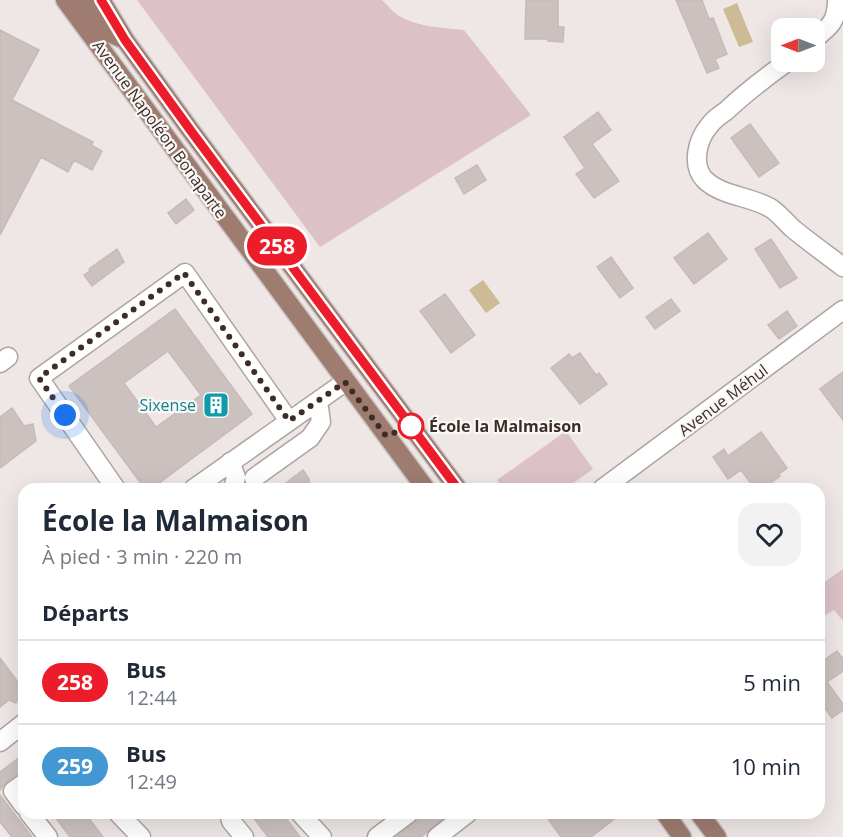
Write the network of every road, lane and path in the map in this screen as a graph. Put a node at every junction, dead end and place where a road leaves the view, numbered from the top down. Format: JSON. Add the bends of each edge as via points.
{"nodes":[{"id":1,"x":65,"y":0,"type":"edge"},
{"id":2,"x":82,"y":0,"type":"edge"},
{"id":3,"x":101,"y":0,"type":"edge"},
{"id":4,"x":837,"y":0,"type":"edge"},
{"id":5,"x":825,"y":31,"type":"edge"},
{"id":6,"x":125,"y":40,"type":"junction"},
{"id":7,"x":774,"y":72,"type":"edge"},
{"id":8,"x":843,"y":267,"type":"edge"},
{"id":9,"x":843,"y":310,"type":"edge"},
{"id":10,"x":345,"y":382,"type":"junction"},
{"id":11,"x":318,"y":401,"type":"junction"},
{"id":12,"x":289,"y":421,"type":"junction"},
{"id":13,"x":230,"y":462,"type":"junction"},
{"id":14,"x":255,"y":477,"type":"dead end"},
{"id":15,"x":112,"y":483,"type":"edge"},
{"id":16,"x":201,"y":483,"type":"edge"},
{"id":17,"x":234,"y":483,"type":"edge"},
{"id":18,"x":421,"y":483,"type":"edge"},
{"id":19,"x":454,"y":483,"type":"edge"},
{"id":20,"x":610,"y":483,"type":"edge"},
{"id":21,"x":18,"y":728,"type":"edge"},
{"id":22,"x":0,"y":742,"type":"edge"},
{"id":23,"x":34,"y":819,"type":"edge"},
{"id":24,"x":124,"y":819,"type":"edge"},
{"id":25,"x":230,"y":819,"type":"edge"},
{"id":26,"x":306,"y":819,"type":"edge"},
{"id":27,"x":399,"y":819,"type":"edge"},
{"id":28,"x":460,"y":819,"type":"edge"},
{"id":29,"x":669,"y":819,"type":"edge"},
{"id":30,"x":704,"y":819,"type":"edge"},
{"id":31,"x":48,"y":837,"type":"edge"},
{"id":32,"x":141,"y":837,"type":"edge"},
{"id":33,"x":244,"y":837,"type":"edge"},
{"id":34,"x":322,"y":837,"type":"edge"},
{"id":35,"x":376,"y":837,"type":"edge"},
{"id":36,"x":437,"y":837,"type":"edge"},
{"id":37,"x":682,"y":837,"type":"edge"},
{"id":38,"x":717,"y":837,"type":"edge"}],
"edges":[{"from":1,"to":10,"type":"main road","name":"Avenue Napoléon Bonaparte"},
{"from":2,"to":6,"type":"main road","via":[[106,32]]},
{"from":3,"to":6,"type":"main road","name":"Avenue Napoléon Bonaparte"},
{"from":4,"to":5,"type":"street","via":[[837,15]]},
{"from":6,"to":19,"type":"main road","name":"Avenue Napoléon Bonaparte"},
{"from":7,"to":8,"type":"street","via":[[709,126],[700,141],[698,171],[720,189],[773,210]]},
{"from":9,"to":20,"type":"street","name":"Avenue Méhul"},
{"from":10,"to":11,"type":"street"},
{"from":10,"to":18,"type":"main road","name":"Avenue Napoléon Bonaparte"},
{"from":11,"to":12,"type":"street"},
{"from":11,"to":14,"type":"street","via":[[321,422],[310,438]]},
{"from":12,"to":13,"type":"street"},
{"from":12,"to":15,"type":"street","via":[[184,273],[39,378]]},
{"from":13,"to":16,"type":"street"},
{"from":13,"to":17,"type":"street"},
{"from":21,"to":22,"type":"street"},
{"from":23,"to":31,"type":"street"},
{"from":24,"to":32,"type":"street"},
{"from":25,"to":33,"type":"street"},
{"from":26,"to":34,"type":"street"},
{"from":27,"to":35,"type":"street"},
{"from":28,"to":36,"type":"street"},
{"from":29,"to":37,"type":"main road"},
{"from":30,"to":38,"type":"main road"}]}
